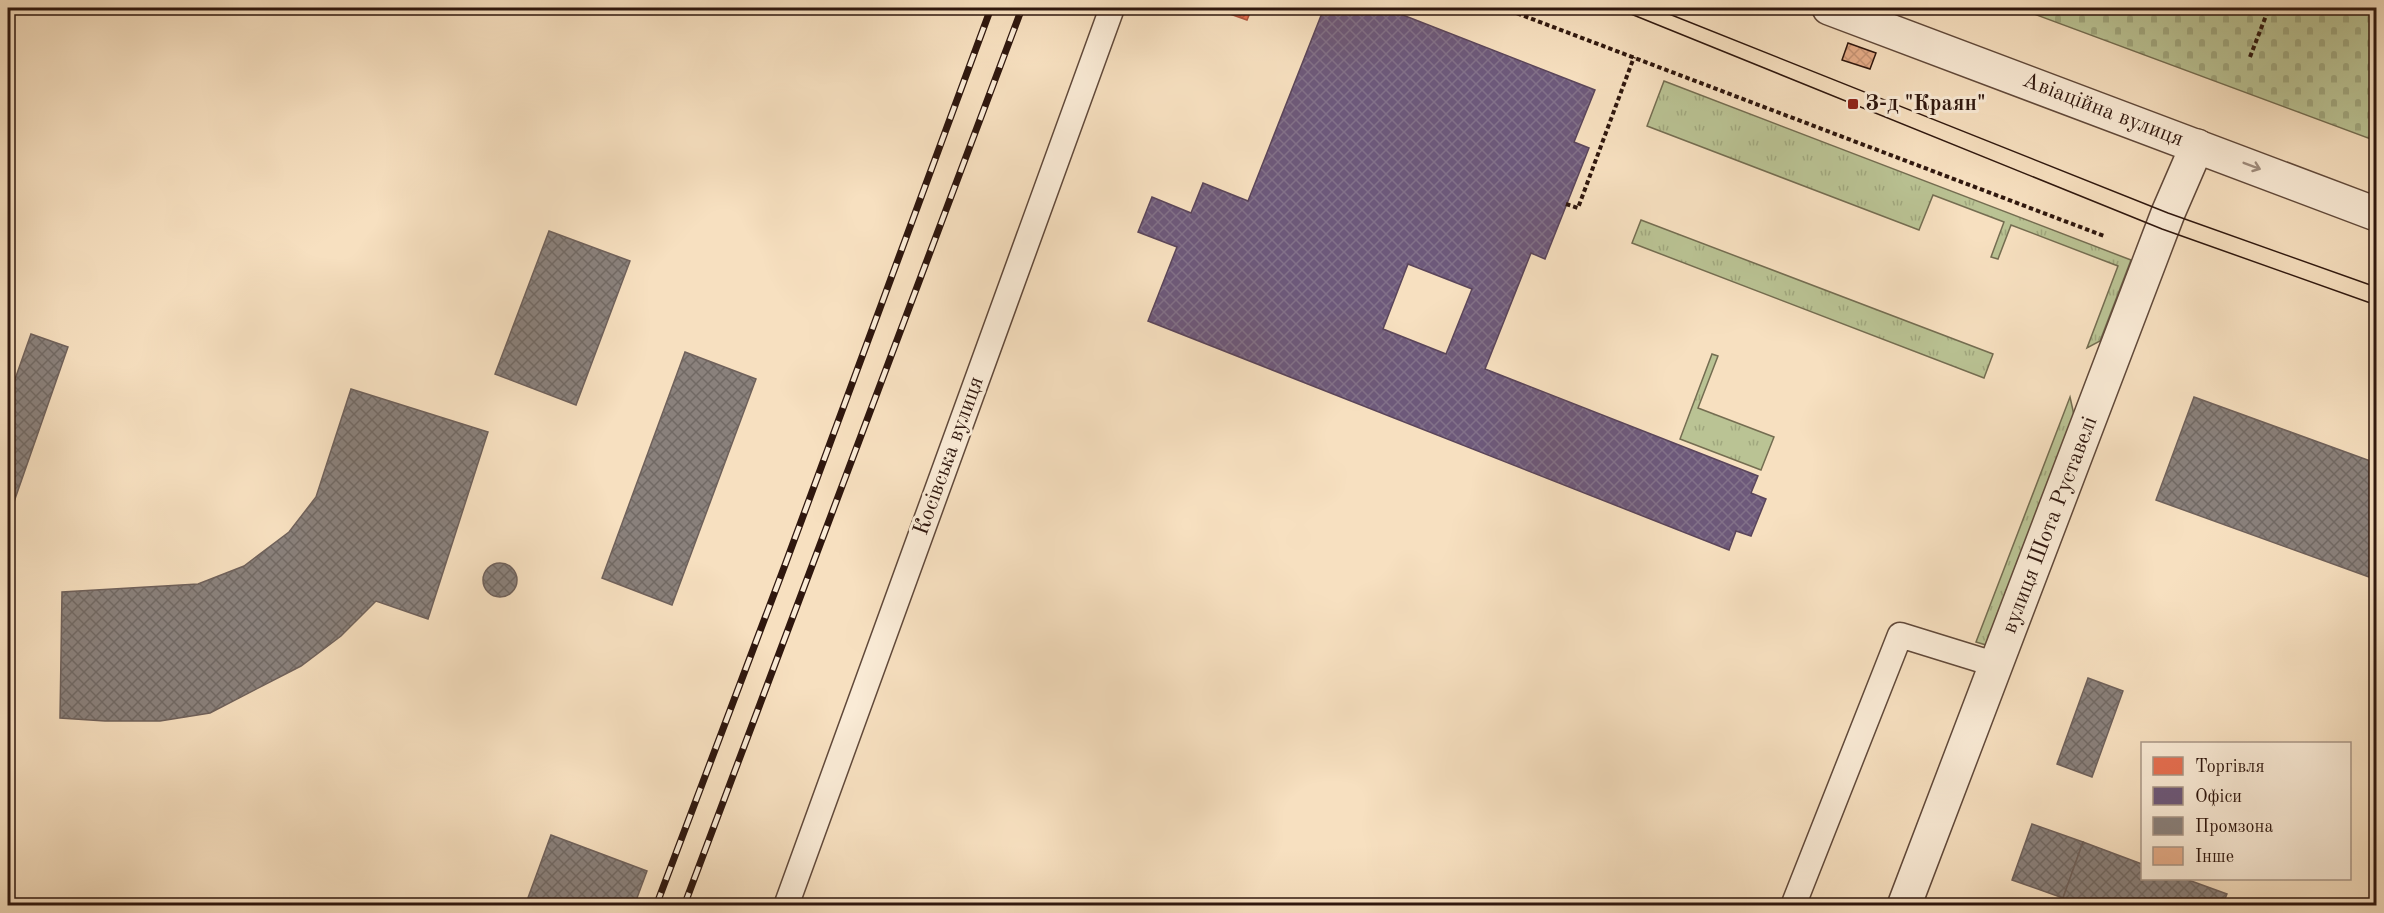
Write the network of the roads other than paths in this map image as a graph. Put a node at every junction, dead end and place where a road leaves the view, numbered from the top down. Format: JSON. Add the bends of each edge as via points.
{"nodes":[{"id":1,"x":1112,"y":8,"type":"edge"},
{"id":2,"x":1829,"y":8,"type":"edge"},
{"id":3,"x":2197,"y":146,"type":"junction"},
{"id":4,"x":2376,"y":214,"type":"edge"},
{"id":5,"x":1996,"y":665,"type":"junction"},
{"id":6,"x":786,"y":906,"type":"edge"},
{"id":7,"x":1793,"y":906,"type":"edge"},
{"id":8,"x":1904,"y":906,"type":"edge"}],
"edges":[{"from":1,"to":6,"type":"lane","name":"Косівська вулиця"},
{"from":2,"to":3,"type":"street","name":"Авіаційна вулиця"},
{"from":3,"to":4,"type":"street","name":"Авіаційна вулиця","one_way":true},
{"from":3,"to":5,"type":"street","name":"вулиця Шота Руставелі"},
{"from":5,"to":7,"type":"lane","via":[[1900,635]]},
{"from":5,"to":8,"type":"street","name":"вулиця Шота Руставелі"}]}
